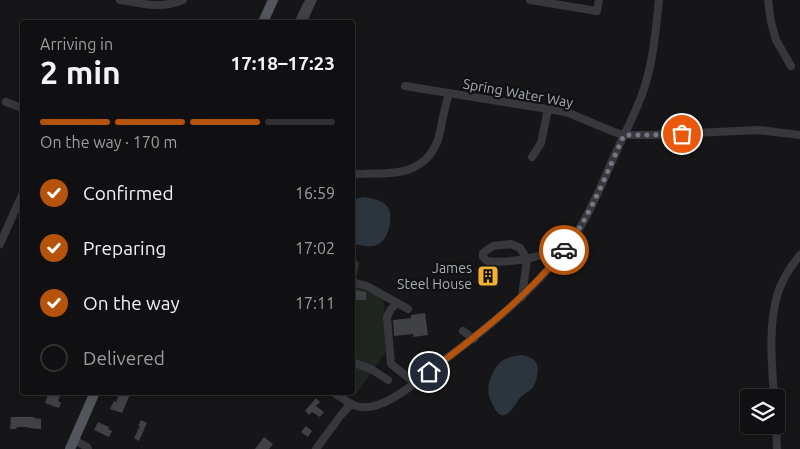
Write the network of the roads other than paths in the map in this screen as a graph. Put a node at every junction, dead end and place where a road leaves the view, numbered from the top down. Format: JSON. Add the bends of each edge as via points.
{"nodes":[{"id":1,"x":120,"y":0,"type":"edge"},
{"id":2,"x":183,"y":0,"type":"edge"},
{"id":3,"x":273,"y":0,"type":"edge"},
{"id":4,"x":530,"y":0,"type":"edge"},
{"id":5,"x":599,"y":0,"type":"edge"},
{"id":6,"x":659,"y":0,"type":"edge"},
{"id":7,"x":768,"y":0,"type":"edge"},
{"id":8,"x":264,"y":20,"type":"edge"},
{"id":9,"x":791,"y":66,"type":"dead end"},
{"id":10,"x":405,"y":86,"type":"dead end"},
{"id":11,"x":449,"y":93,"type":"junction"},
{"id":12,"x":6,"y":102,"type":"dead end"},
{"id":13,"x":20,"y":107,"type":"edge"},
{"id":14,"x":548,"y":109,"type":"junction"},
{"id":15,"x":624,"y":135,"type":"junction"},
{"id":16,"x":800,"y":135,"type":"edge"},
{"id":17,"x":532,"y":158,"type":"dead end"},
{"id":18,"x":355,"y":174,"type":"edge"},
{"id":19,"x":20,"y":199,"type":"edge"},
{"id":20,"x":0,"y":244,"type":"edge"},
{"id":21,"x":567,"y":247,"type":"junction"},
{"id":22,"x":800,"y":255,"type":"edge"},
{"id":23,"x":527,"y":259,"type":"junction"},
{"id":24,"x":355,"y":283,"type":"edge"},
{"id":25,"x":522,"y":297,"type":"junction"},
{"id":26,"x":397,"y":303,"type":"junction"},
{"id":27,"x":408,"y":309,"type":"dead end"},
{"id":28,"x":463,"y":330,"type":"dead end"},
{"id":29,"x":474,"y":339,"type":"junction"},
{"id":30,"x":355,"y":363,"type":"edge"},
{"id":31,"x":388,"y":380,"type":"dead end"},
{"id":32,"x":414,"y":382,"type":"junction"},
{"id":33,"x":774,"y":389,"type":"edge"},
{"id":34,"x":94,"y":395,"type":"edge"},
{"id":35,"x":338,"y":395,"type":"edge"},
{"id":36,"x":351,"y":404,"type":"junction"},
{"id":37,"x":777,"y":434,"type":"edge"},
{"id":38,"x":72,"y":445,"type":"edge"},
{"id":39,"x":88,"y":449,"type":"edge"},
{"id":40,"x":316,"y":449,"type":"edge"},
{"id":41,"x":778,"y":449,"type":"edge"}],
"edges":[{"from":1,"to":2,"type":"street","via":[[160,6]]},
{"from":3,"to":8,"type":"main road"},
{"from":4,"to":5,"type":"street","via":[[597,11]]},
{"from":6,"to":15,"type":"street","via":[[648,76]]},
{"from":7,"to":9,"type":"street","via":[[776,40]]},
{"from":10,"to":11,"type":"street","name":"Spring Water Way"},
{"from":11,"to":14,"type":"street","name":"Spring Water Way"},
{"from":11,"to":18,"type":"street","via":[[438,142],[421,164],[398,172]]},
{"from":12,"to":13,"type":"street"},
{"from":14,"to":15,"type":"street","name":"Spring Water Way","via":[[571,114]]},
{"from":14,"to":17,"type":"street","via":[[541,144]]},
{"from":15,"to":16,"type":"street","via":[[760,130]]},
{"from":15,"to":21,"type":"street"},
{"from":19,"to":20,"type":"street"},
{"from":21,"to":23,"type":"street"},
{"from":21,"to":25,"type":"street"},
{"from":22,"to":33,"type":"street","via":[[781,287],[774,313]]},
{"from":23,"to":23,"type":"street","via":[[520,248],[511,244],[493,246],[483,252],[487,261]]},
{"from":23,"to":25,"type":"street"},
{"from":24,"to":26,"type":"street"},
{"from":25,"to":29,"type":"street"},
{"from":26,"to":27,"type":"street"},
{"from":26,"to":32,"type":"street","via":[[387,316],[391,364]]},
{"from":28,"to":29,"type":"street"},
{"from":29,"to":32,"type":"street"},
{"from":30,"to":31,"type":"street"},
{"from":32,"to":36,"type":"street","via":[[376,406]]},
{"from":34,"to":38,"type":"main road"},
{"from":35,"to":36,"type":"street"},
{"from":36,"to":40,"type":"street"},
{"from":37,"to":41,"type":"street"},
{"from":38,"to":39,"type":"street"}]}
